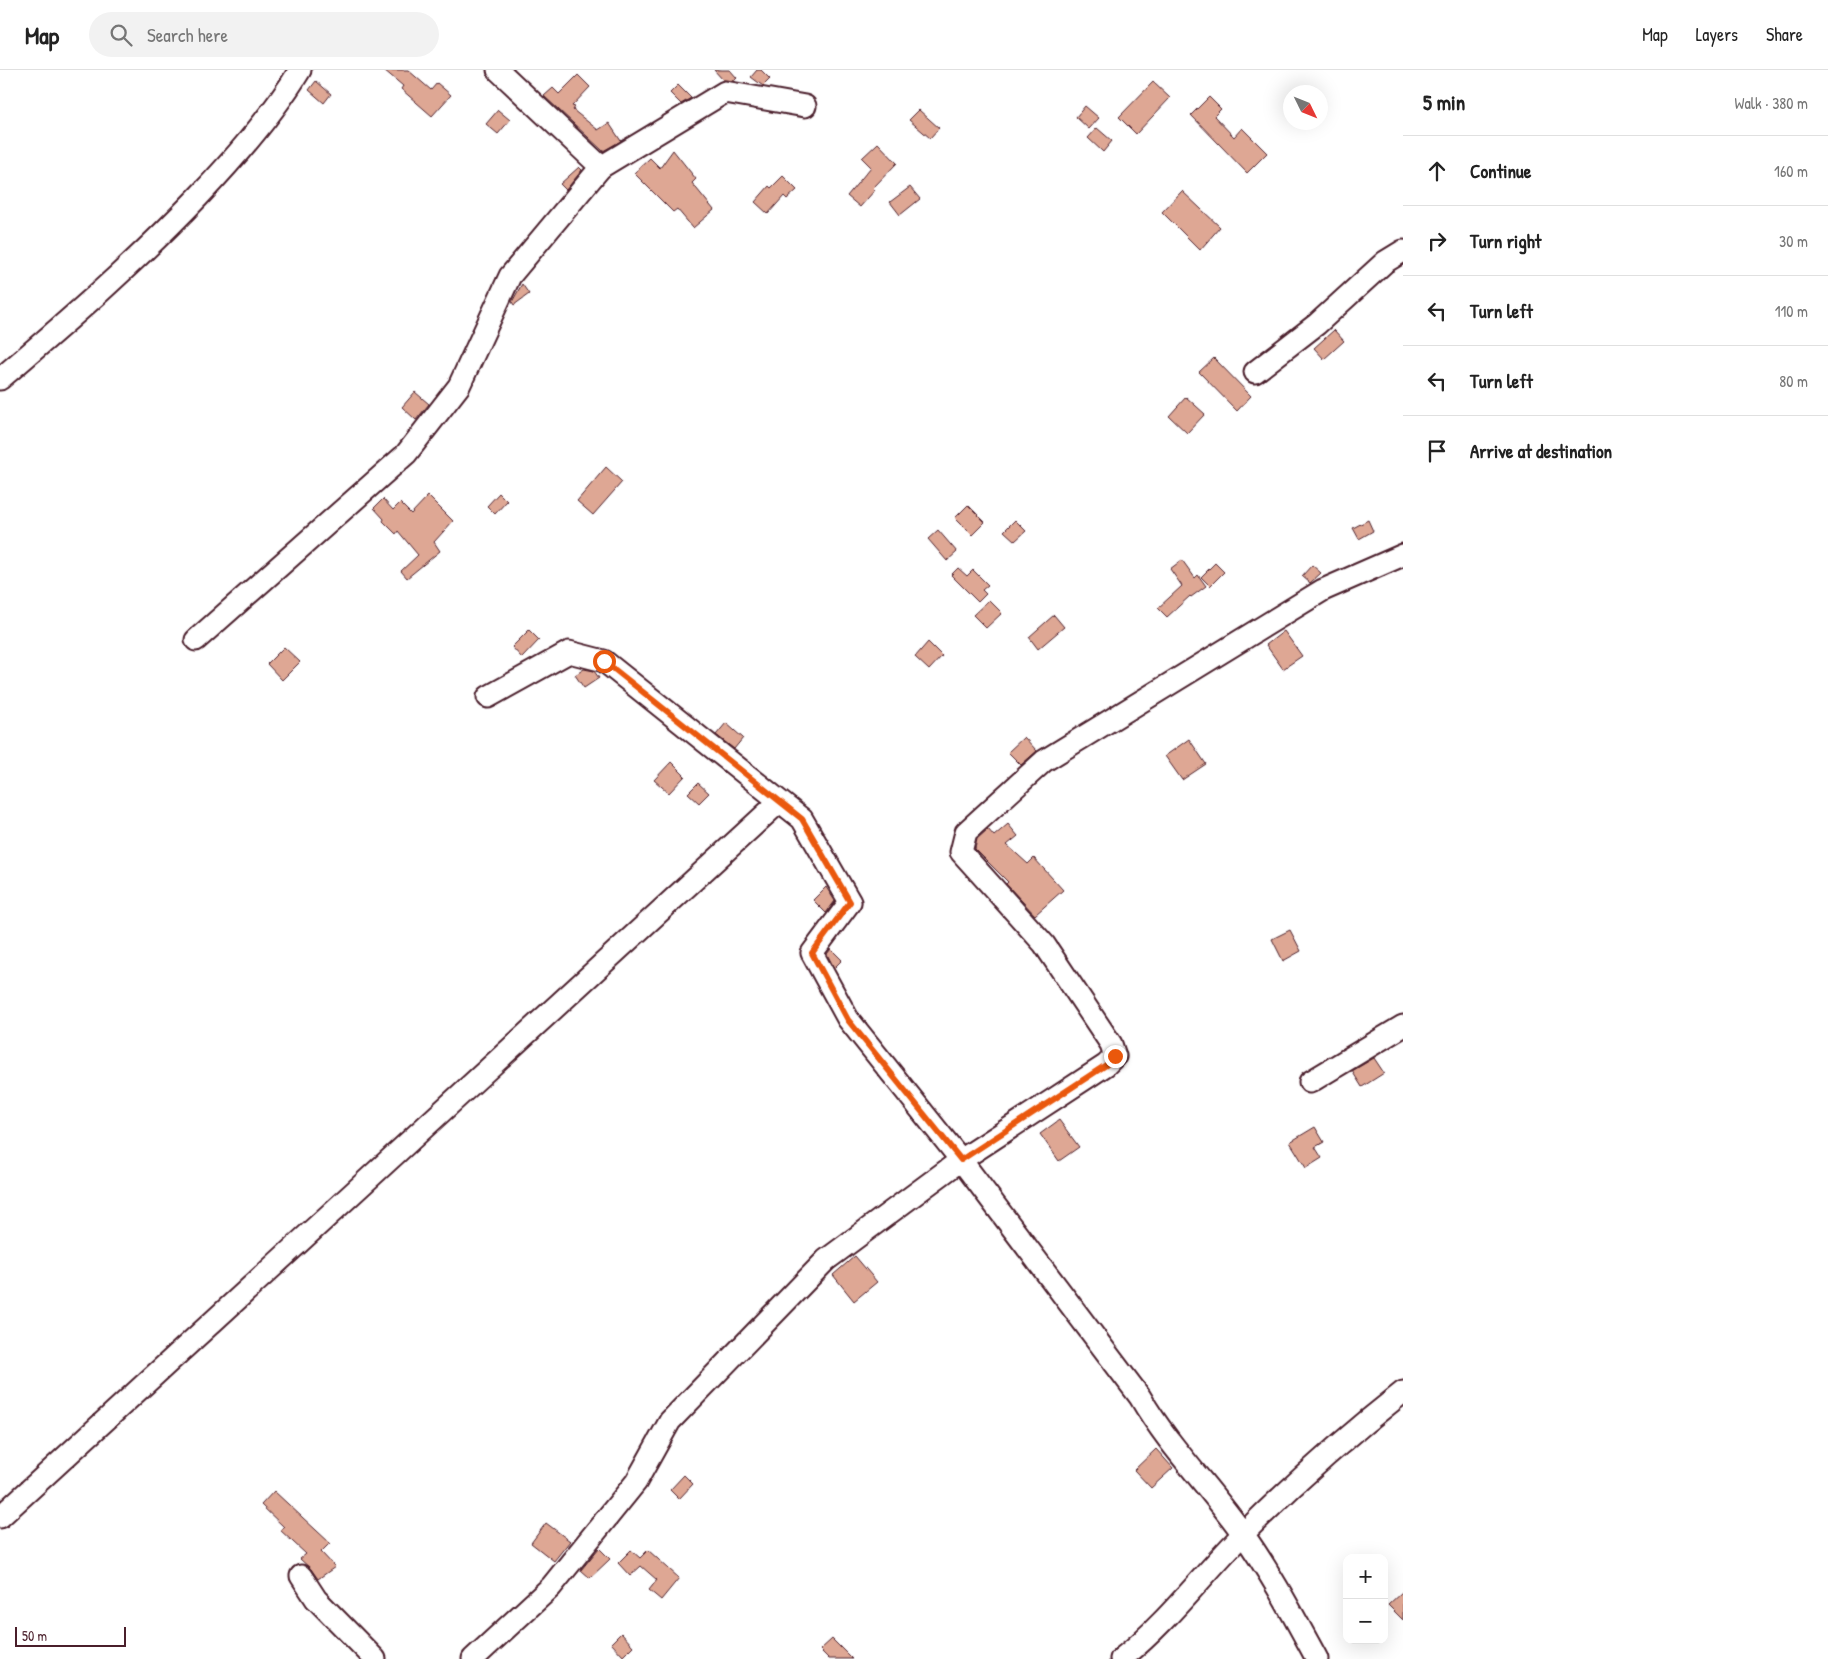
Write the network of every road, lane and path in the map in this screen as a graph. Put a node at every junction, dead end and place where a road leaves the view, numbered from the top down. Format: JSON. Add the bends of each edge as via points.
{"nodes":[{"id":1,"x":300,"y":70,"type":"edge"},
{"id":2,"x":498,"y":70,"type":"edge"},
{"id":3,"x":804,"y":106,"type":"dead end"},
{"id":4,"x":600,"y":167,"type":"junction"},
{"id":5,"x":1403,"y":251,"type":"edge"},
{"id":6,"x":1255,"y":372,"type":"dead end"},
{"id":7,"x":0,"y":379,"type":"edge"},
{"id":8,"x":1403,"y":555,"type":"edge"},
{"id":9,"x":196,"y":640,"type":"dead end"},
{"id":10,"x":488,"y":697,"type":"dead end"},
{"id":11,"x":779,"y":802,"type":"junction"},
{"id":12,"x":1403,"y":1026,"type":"edge"},
{"id":13,"x":1310,"y":1082,"type":"dead end"},
{"id":14,"x":961,"y":1160,"type":"junction"},
{"id":15,"x":1403,"y":1392,"type":"edge"},
{"id":16,"x":0,"y":1517,"type":"edge"},
{"id":17,"x":1243,"y":1534,"type":"junction"},
{"id":18,"x":301,"y":1576,"type":"dead end"},
{"id":19,"x":375,"y":1659,"type":"edge"},
{"id":20,"x":473,"y":1659,"type":"edge"},
{"id":21,"x":1121,"y":1659,"type":"edge"},
{"id":22,"x":1317,"y":1659,"type":"edge"}],
"edges":[{"from":1,"to":7,"type":"street","via":[[244,145],[153,245]]},
{"from":2,"to":4,"type":"street"},
{"from":3,"to":4,"type":"street","via":[[725,92]]},
{"from":4,"to":9,"type":"street","via":[[510,276],[459,386],[406,454]]},
{"from":5,"to":6,"type":"street","via":[[1385,262],[1318,324]]},
{"from":8,"to":14,"type":"street","via":[[1323,590],[1044,761],[966,832],[961,852],[1044,944],[1111,1044],[1115,1056]]},
{"from":10,"to":11,"type":"street","via":[[569,652],[604,661]]},
{"from":11,"to":14,"type":"street","via":[[802,819],[850,902],[812,953],[848,1020]]},
{"from":11,"to":16,"type":"street"},
{"from":12,"to":13,"type":"street"},
{"from":14,"to":17,"type":"street","via":[[1140,1397],[1152,1418]]},
{"from":14,"to":20,"type":"street","via":[[826,1260],[670,1421],[636,1482],[551,1587]]},
{"from":15,"to":17,"type":"street","via":[[1342,1440]]},
{"from":17,"to":21,"type":"street","via":[[1144,1641]]},
{"from":17,"to":22,"type":"street"},
{"from":18,"to":19,"type":"street","via":[[316,1599]]}]}
